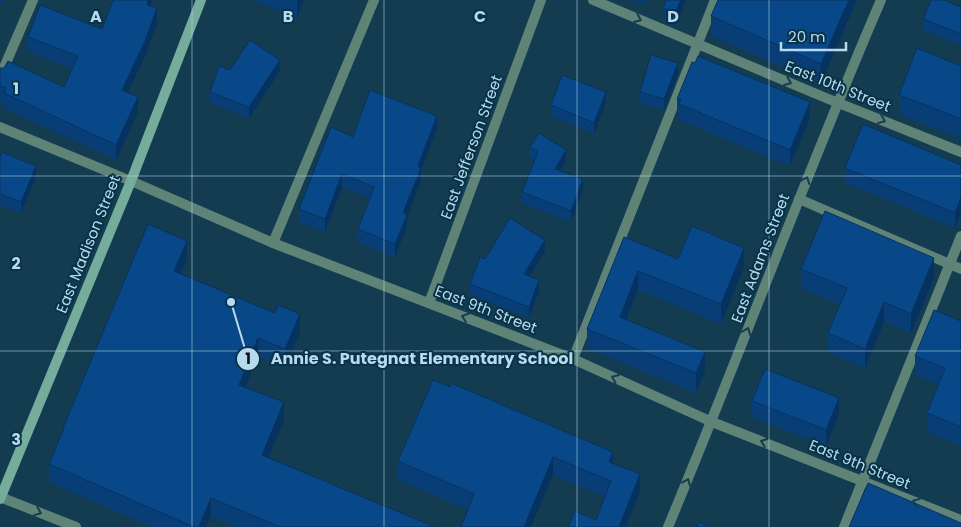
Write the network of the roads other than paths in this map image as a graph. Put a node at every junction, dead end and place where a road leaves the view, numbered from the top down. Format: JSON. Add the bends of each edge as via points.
{"nodes":[{"id":1,"x":33,"y":0,"type":"edge"},
{"id":2,"x":201,"y":0,"type":"edge"},
{"id":3,"x":374,"y":0,"type":"edge"},
{"id":4,"x":541,"y":0,"type":"edge"},
{"id":5,"x":593,"y":0,"type":"edge"},
{"id":6,"x":715,"y":0,"type":"edge"},
{"id":7,"x":881,"y":0,"type":"edge"},
{"id":8,"x":698,"y":44,"type":"junction"},
{"id":9,"x":0,"y":77,"type":"edge"},
{"id":10,"x":837,"y":102,"type":"junction"},
{"id":11,"x":0,"y":127,"type":"edge"},
{"id":12,"x":961,"y":152,"type":"edge"},
{"id":13,"x":130,"y":180,"type":"junction"},
{"id":14,"x":799,"y":199,"type":"junction"},
{"id":15,"x":961,"y":236,"type":"edge"},
{"id":16,"x":273,"y":243,"type":"junction"},
{"id":17,"x":949,"y":263,"type":"junction"},
{"id":18,"x":961,"y":269,"type":"edge"},
{"id":19,"x":429,"y":303,"type":"junction"},
{"id":20,"x":573,"y":359,"type":"junction"},
{"id":21,"x":712,"y":422,"type":"junction"},
{"id":22,"x":864,"y":482,"type":"junction"},
{"id":23,"x":0,"y":498,"type":"edge"},
{"id":24,"x":961,"y":520,"type":"edge"},
{"id":25,"x":76,"y":527,"type":"edge"},
{"id":26,"x":668,"y":527,"type":"edge"},
{"id":27,"x":844,"y":527,"type":"edge"}],
"edges":[{"from":1,"to":9,"type":"street"},
{"from":2,"to":13,"type":"main road","name":"East Madison Street"},
{"from":3,"to":16,"type":"street"},
{"from":4,"to":19,"type":"street","name":"East Jefferson Street"},
{"from":5,"to":8,"type":"street","name":"East 10th Street","one_way":true},
{"from":6,"to":8,"type":"street"},
{"from":7,"to":10,"type":"street","name":"East Adams Street"},
{"from":8,"to":10,"type":"street","name":"East 10th Street","one_way":true},
{"from":8,"to":20,"type":"street"},
{"from":10,"to":12,"type":"street","name":"East 10th Street","one_way":true},
{"from":14,"to":10,"type":"street","name":"East Adams Street","one_way":true},
{"from":11,"to":13,"type":"street","name":"East 9th Street"},
{"from":13,"to":16,"type":"street","name":"East 9th Street"},
{"from":13,"to":23,"type":"main road","name":"East Madison Street"},
{"from":14,"to":17,"type":"street"},
{"from":21,"to":14,"type":"street","name":"East Adams Street","one_way":true},
{"from":15,"to":17,"type":"street"},
{"from":16,"to":19,"type":"street","name":"East 9th Street"},
{"from":17,"to":18,"type":"street"},
{"from":17,"to":22,"type":"street"},
{"from":20,"to":19,"type":"street","name":"East 9th Street","one_way":true},
{"from":21,"to":20,"type":"street","name":"East 9th Street","one_way":true},
{"from":22,"to":21,"type":"street","name":"East 9th Street","one_way":true},
{"from":26,"to":21,"type":"street","name":"East Adams Street","one_way":true},
{"from":24,"to":22,"type":"street","name":"East 9th Street","one_way":true},
{"from":22,"to":27,"type":"street"},
{"from":23,"to":25,"type":"street","one_way":true}]}
